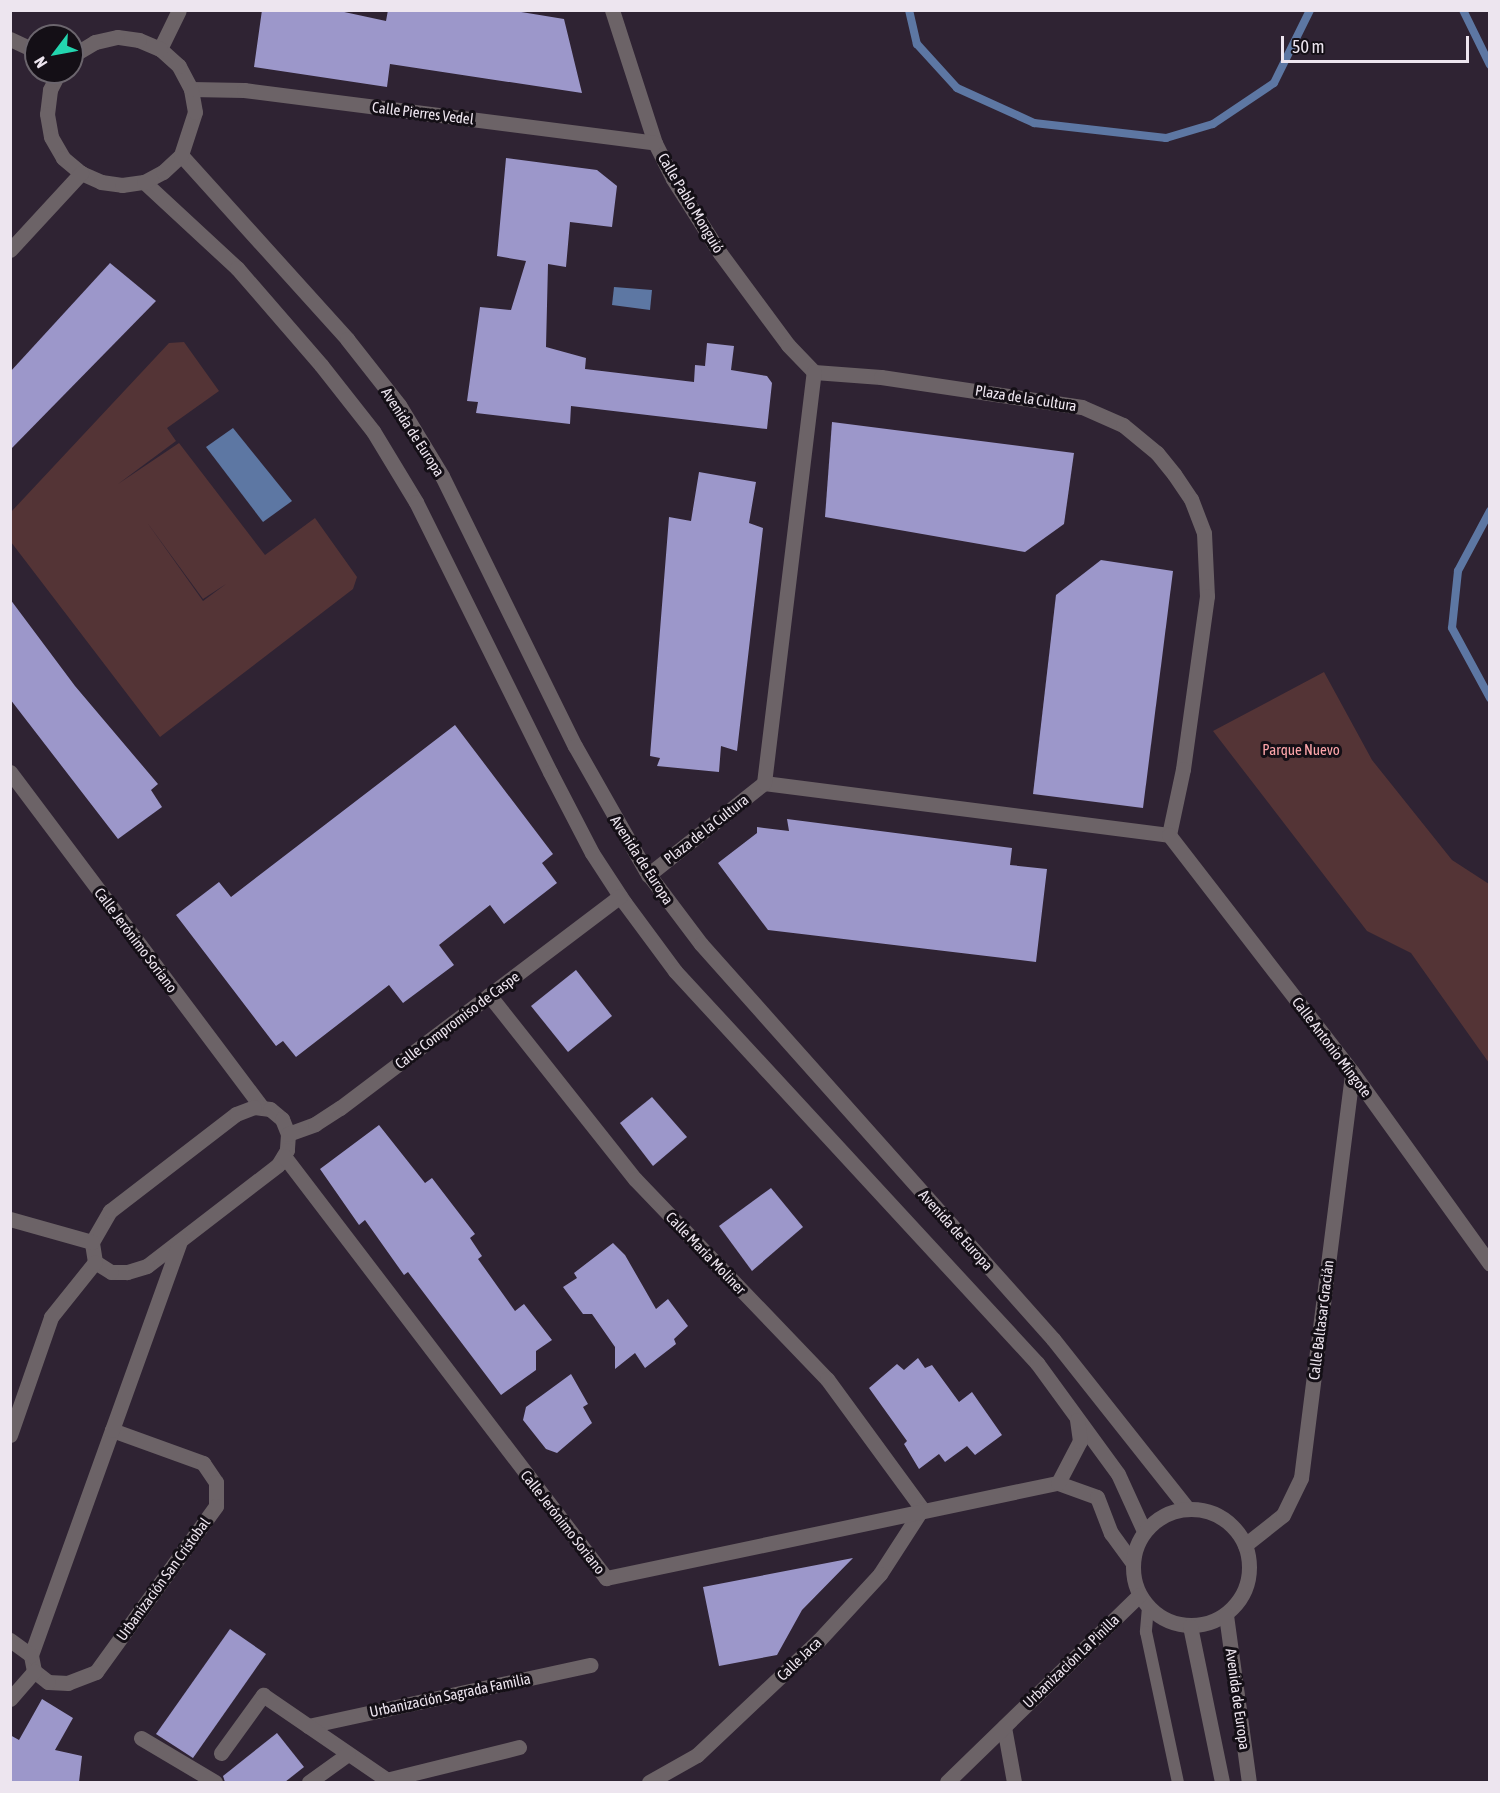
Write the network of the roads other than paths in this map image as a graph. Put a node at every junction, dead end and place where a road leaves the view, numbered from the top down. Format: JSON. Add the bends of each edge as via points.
{"nodes":[{"id":1,"x":179,"y":10,"type":"edge"},
{"id":2,"x":612,"y":10,"type":"edge"},
{"id":3,"x":10,"y":39,"type":"edge"},
{"id":4,"x":24,"y":45,"type":"edge"},
{"id":5,"x":84,"y":49,"type":"edge"},
{"id":6,"x":160,"y":49,"type":"junction"},
{"id":7,"x":53,"y":84,"type":"edge"},
{"id":8,"x":191,"y":89,"type":"junction"},
{"id":9,"x":655,"y":143,"type":"junction"},
{"id":10,"x":182,"y":155,"type":"junction"},
{"id":11,"x":81,"y":173,"type":"junction"},
{"id":12,"x":144,"y":182,"type":"junction"},
{"id":13,"x":10,"y":250,"type":"edge"},
{"id":14,"x":814,"y":372,"type":"junction"},
{"id":15,"x":10,"y":772,"type":"edge"},
{"id":16,"x":764,"y":783,"type":"junction"},
{"id":17,"x":1169,"y":835,"type":"junction"},
{"id":18,"x":648,"y":874,"type":"junction"},
{"id":19,"x":620,"y":897,"type":"junction"},
{"id":20,"x":489,"y":995,"type":"junction"},
{"id":21,"x":1352,"y":1072,"type":"junction"},
{"id":22,"x":262,"y":1108,"type":"junction"},
{"id":23,"x":288,"y":1134,"type":"junction"},
{"id":24,"x":284,"y":1156,"type":"junction"},
{"id":25,"x":10,"y":1219,"type":"edge"},
{"id":26,"x":180,"y":1241,"type":"junction"},
{"id":27,"x":92,"y":1242,"type":"junction"},
{"id":28,"x":96,"y":1262,"type":"junction"},
{"id":29,"x":1490,"y":1264,"type":"edge"},
{"id":30,"x":1077,"y":1418,"type":"junction"},
{"id":31,"x":112,"y":1430,"type":"junction"},
{"id":32,"x":10,"y":1435,"type":"edge"},
{"id":33,"x":1058,"y":1483,"type":"junction"},
{"id":34,"x":1187,"y":1508,"type":"junction"},
{"id":35,"x":922,"y":1509,"type":"junction"},
{"id":36,"x":1144,"y":1531,"type":"junction"},
{"id":37,"x":1245,"y":1545,"type":"junction"},
{"id":38,"x":1132,"y":1562,"type":"junction"},
{"id":39,"x":1143,"y":1601,"type":"junction"},
{"id":40,"x":1226,"y":1614,"type":"junction"},
{"id":41,"x":1190,"y":1626,"type":"junction"},
{"id":42,"x":10,"y":1640,"type":"edge"},
{"id":43,"x":31,"y":1655,"type":"junction"},
{"id":44,"x":591,"y":1665,"type":"dead end"},
{"id":45,"x":34,"y":1671,"type":"junction"},
{"id":46,"x":10,"y":1699,"type":"edge"},
{"id":47,"x":308,"y":1725,"type":"junction"},
{"id":48,"x":1004,"y":1727,"type":"junction"},
{"id":49,"x":141,"y":1738,"type":"dead end"},
{"id":50,"x":519,"y":1747,"type":"dead end"},
{"id":51,"x":221,"y":1753,"type":"dead end"},
{"id":52,"x":348,"y":1754,"type":"junction"},
{"id":53,"x":388,"y":1781,"type":"edge"},
{"id":54,"x":214,"y":1782,"type":"edge"},
{"id":55,"x":309,"y":1782,"type":"edge"},
{"id":56,"x":649,"y":1782,"type":"edge"},
{"id":57,"x":947,"y":1782,"type":"edge"},
{"id":58,"x":1014,"y":1782,"type":"edge"},
{"id":59,"x":1178,"y":1782,"type":"edge"},
{"id":60,"x":1222,"y":1782,"type":"edge"},
{"id":61,"x":1249,"y":1782,"type":"edge"}],
"edges":[{"from":1,"to":6,"type":"street"},
{"from":2,"to":9,"type":"street","name":"Calle Pablo Monguió"},
{"from":3,"to":4,"type":"street"},
{"from":5,"to":6,"type":"street","via":[[117,37],[139,40]]},
{"from":6,"to":8,"type":"street","via":[[179,66]]},
{"from":7,"to":11,"type":"street","via":[[47,114],[51,137],[63,158]]},
{"from":8,"to":9,"type":"street","name":"Calle Pierres Vedel","via":[[244,90]]},
{"from":8,"to":10,"type":"street","via":[[195,112]]},
{"from":9,"to":14,"type":"street","name":"Calle Pablo Monguió","via":[[720,253],[788,345]]},
{"from":10,"to":12,"type":"street"},
{"from":10,"to":18,"type":"street","name":"Avenida de Europa","via":[[347,339],[399,405],[442,476],[580,756]]},
{"from":11,"to":12,"type":"street","via":[[112,184]]},
{"from":11,"to":13,"type":"street"},
{"from":12,"to":19,"type":"street","name":"Avenida de Europa","via":[[237,268],[373,432],[416,502],[555,783]]},
{"from":14,"to":16,"type":"street"},
{"from":14,"to":17,"type":"street","name":"Plaza de la Cultura","via":[[881,377],[1082,406],[1123,425],[1157,453],[1174,474],[1191,499],[1204,533],[1207,596],[1183,769]]},
{"from":15,"to":22,"type":"street","name":"Calle Jerónimo Soriano"},
{"from":16,"to":17,"type":"street"},
{"from":16,"to":18,"type":"street","name":"Plaza de la Cultura"},
{"from":17,"to":21,"type":"street","name":"Calle Antonio Mingote"},
{"from":18,"to":34,"type":"street","name":"Avenida de Europa","via":[[701,944],[1053,1339]]},
{"from":19,"to":20,"type":"street","name":"Calle Compromiso de Caspe"},
{"from":19,"to":30,"type":"street","name":"Avenida de Europa","via":[[675,971],[1037,1363]]},
{"from":20,"to":23,"type":"street","name":"Calle Compromiso de Caspe","via":[[340,1108],[315,1124]]},
{"from":20,"to":35,"type":"street","name":"Calle María Moliner","via":[[635,1179],[827,1379]]},
{"from":21,"to":29,"type":"street","name":"Calle Antonio Mingote"},
{"from":21,"to":37,"type":"street","name":"Calle Baltasar Gracián","via":[[1301,1478],[1283,1515]]},
{"from":22,"to":23,"type":"street","name":"Calle Jerónimo Soriano","via":[[282,1119]]},
{"from":22,"to":27,"type":"street","via":[[236,1114],[110,1211]]},
{"from":23,"to":24,"type":"street"},
{"from":24,"to":26,"type":"street","via":[[267,1176]]},
{"from":24,"to":35,"type":"street","name":"Calle Jerónimo Soriano","via":[[606,1578]]},
{"from":25,"to":27,"type":"street"},
{"from":26,"to":28,"type":"street","via":[[147,1266],[127,1272],[111,1272]]},
{"from":26,"to":31,"type":"street"},
{"from":27,"to":28,"type":"street"},
{"from":28,"to":32,"type":"street","via":[[51,1317]]},
{"from":30,"to":33,"type":"street","via":[[1080,1441]]},
{"from":30,"to":36,"type":"street","name":"Avenida de Europa","via":[[1118,1474]]},
{"from":31,"to":43,"type":"street"},
{"from":31,"to":45,"type":"street","name":"Urbanización San Cristobal","via":[[203,1463],[216,1482],[216,1506],[96,1672],[68,1683],[48,1682]]},
{"from":33,"to":35,"type":"street","name":"Calle Jerónimo Soriano"},
{"from":33,"to":38,"type":"street","via":[[1097,1497],[1111,1533]]},
{"from":34,"to":36,"type":"street","via":[[1171,1512]]},
{"from":34,"to":37,"type":"street","via":[[1219,1515],[1232,1525]]},
{"from":35,"to":56,"type":"street","name":"Calle Jaca","via":[[880,1574],[819,1640],[697,1755]]},
{"from":36,"to":38,"type":"street"},
{"from":37,"to":40,"type":"street","via":[[1248,1580],[1240,1599]]},
{"from":38,"to":39,"type":"street"},
{"from":39,"to":41,"type":"street","via":[[1174,1624]]},
{"from":39,"to":48,"type":"street","name":"Urbanización La Pinilla"},
{"from":39,"to":59,"type":"lane"},
{"from":40,"to":41,"type":"street","via":[[1209,1623]]},
{"from":40,"to":61,"type":"street","name":"Avenida de Europa"},
{"from":41,"to":60,"type":"street","name":"Avenida de Europa"},
{"from":42,"to":43,"type":"street"},
{"from":43,"to":45,"type":"street"},
{"from":44,"to":47,"type":"street","name":"Urbanización Sagrada Familia"},
{"from":45,"to":46,"type":"street"},
{"from":47,"to":51,"type":"street","via":[[263,1695]]},
{"from":47,"to":52,"type":"street"},
{"from":48,"to":57,"type":"street","name":"Urbanización La Pinilla"},
{"from":48,"to":58,"type":"street"},
{"from":49,"to":54,"type":"street"},
{"from":50,"to":53,"type":"street"},
{"from":52,"to":53,"type":"street"},
{"from":52,"to":55,"type":"street"}]}
